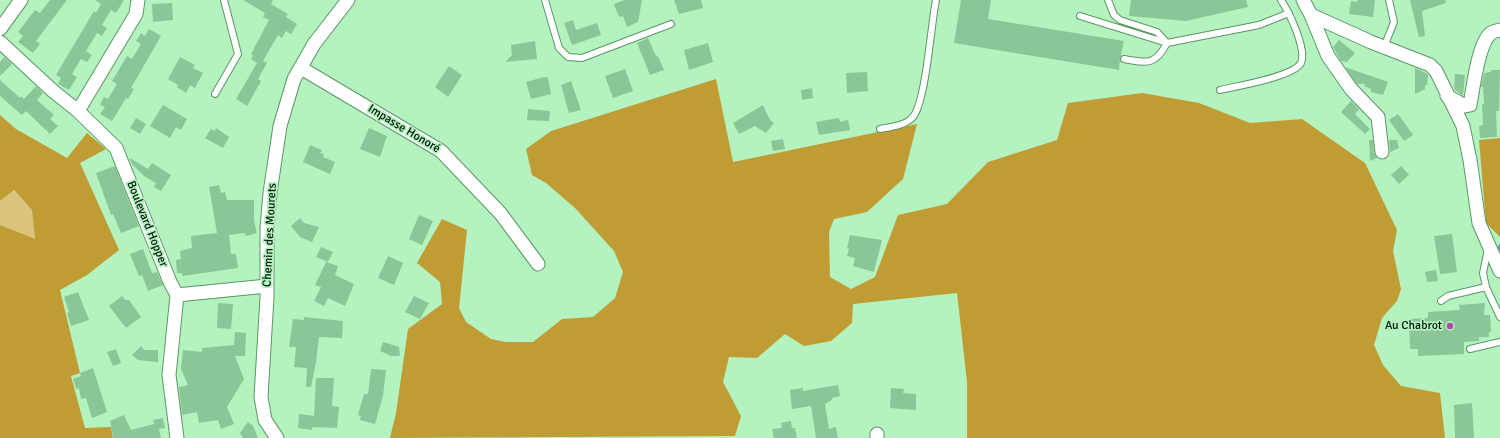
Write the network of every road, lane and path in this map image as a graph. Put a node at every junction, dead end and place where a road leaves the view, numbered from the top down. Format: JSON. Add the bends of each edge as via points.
{"nodes":[{"id":1,"x":21,"y":0,"type":"edge"},
{"id":2,"x":138,"y":0,"type":"edge"},
{"id":3,"x":224,"y":0,"type":"edge"},
{"id":4,"x":348,"y":0,"type":"edge"},
{"id":5,"x":545,"y":0,"type":"edge"},
{"id":6,"x":936,"y":0,"type":"edge"},
{"id":7,"x":1108,"y":0,"type":"edge"},
{"id":8,"x":1281,"y":0,"type":"edge"},
{"id":9,"x":1303,"y":0,"type":"edge"},
{"id":10,"x":1389,"y":0,"type":"edge"},
{"id":11,"x":1289,"y":13,"type":"junction"},
{"id":12,"x":1311,"y":15,"type":"junction"},
{"id":13,"x":1080,"y":16,"type":"dead end"},
{"id":14,"x":670,"y":24,"type":"dead end"},
{"id":15,"x":0,"y":29,"type":"edge"},
{"id":16,"x":1500,"y":30,"type":"edge"},
{"id":17,"x":0,"y":42,"type":"edge"},
{"id":18,"x":1167,"y":43,"type":"junction"},
{"id":19,"x":1384,"y":47,"type":"junction"},
{"id":20,"x":1124,"y":59,"type":"dead end"},
{"id":21,"x":301,"y":68,"type":"junction"},
{"id":22,"x":1220,"y":90,"type":"dead end"},
{"id":23,"x":215,"y":94,"type":"dead end"},
{"id":24,"x":1447,"y":96,"type":"junction"},
{"id":25,"x":78,"y":111,"type":"junction"},
{"id":26,"x":880,"y":129,"type":"dead end"},
{"id":27,"x":1382,"y":152,"type":"dead end"},
{"id":28,"x":1489,"y":248,"type":"junction"},
{"id":29,"x":538,"y":264,"type":"dead end"},
{"id":30,"x":1500,"y":271,"type":"edge"},
{"id":31,"x":267,"y":286,"type":"junction"},
{"id":32,"x":1486,"y":287,"type":"junction"},
{"id":33,"x":178,"y":295,"type":"junction"},
{"id":34,"x":1441,"y":301,"type":"dead end"},
{"id":35,"x":1500,"y":316,"type":"edge"},
{"id":36,"x":1500,"y":342,"type":"edge"},
{"id":37,"x":1470,"y":349,"type":"dead end"},
{"id":38,"x":177,"y":438,"type":"edge"},
{"id":39,"x":276,"y":438,"type":"edge"}],
"edges":[{"from":1,"to":15,"type":"street"},
{"from":2,"to":25,"type":"street","via":[[136,14]]},
{"from":3,"to":23,"type":"lane","via":[[238,54]]},
{"from":4,"to":21,"type":"street","name":"Chemin des Mourets","via":[[314,44]]},
{"from":5,"to":14,"type":"lane","via":[[559,48],[568,57],[582,58]]},
{"from":6,"to":26,"type":"lane","via":[[923,89],[912,118],[904,123]]},
{"from":7,"to":18,"type":"lane","via":[[1114,15],[1120,20],[1157,32]]},
{"from":8,"to":11,"type":"lane"},
{"from":9,"to":12,"type":"street"},
{"from":10,"to":19,"type":"lane","via":[[1394,22]]},
{"from":11,"to":18,"type":"lane","via":[[1259,25]]},
{"from":11,"to":22,"type":"lane","via":[[1304,55],[1300,64],[1283,76]]},
{"from":12,"to":19,"type":"street"},
{"from":12,"to":27,"type":"street","via":[[1328,56],[1351,89],[1378,117]]},
{"from":13,"to":18,"type":"lane"},
{"from":16,"to":24,"type":"street","via":[[1490,34],[1486,39],[1475,72],[1470,105],[1465,106]]},
{"from":17,"to":25,"type":"street","name":"Boulevard Hopper"},
{"from":18,"to":20,"type":"lane","via":[[1157,59],[1147,63]]},
{"from":19,"to":24,"type":"street","via":[[1430,65],[1436,71]]},
{"from":21,"to":29,"type":"street","name":"Impasse Honoré","via":[[441,151],[501,214]]},
{"from":21,"to":31,"type":"street","name":"Chemin des Mourets","via":[[294,80],[280,126],[267,228]]},
{"from":24,"to":28,"type":"street","via":[[1463,126],[1479,223]]},
{"from":25,"to":33,"type":"street","name":"Boulevard Hopper","via":[[116,148],[170,282]]},
{"from":28,"to":30,"type":"street"},
{"from":28,"to":32,"type":"lane","via":[[1483,273]]},
{"from":31,"to":33,"type":"street"},
{"from":31,"to":39,"type":"street","name":"Chemin des Mourets","via":[[261,397],[265,420]]},
{"from":32,"to":34,"type":"lane","via":[[1448,296]]},
{"from":32,"to":35,"type":"lane"},
{"from":33,"to":38,"type":"street","via":[[169,375]]},
{"from":36,"to":37,"type":"lane"}]}
